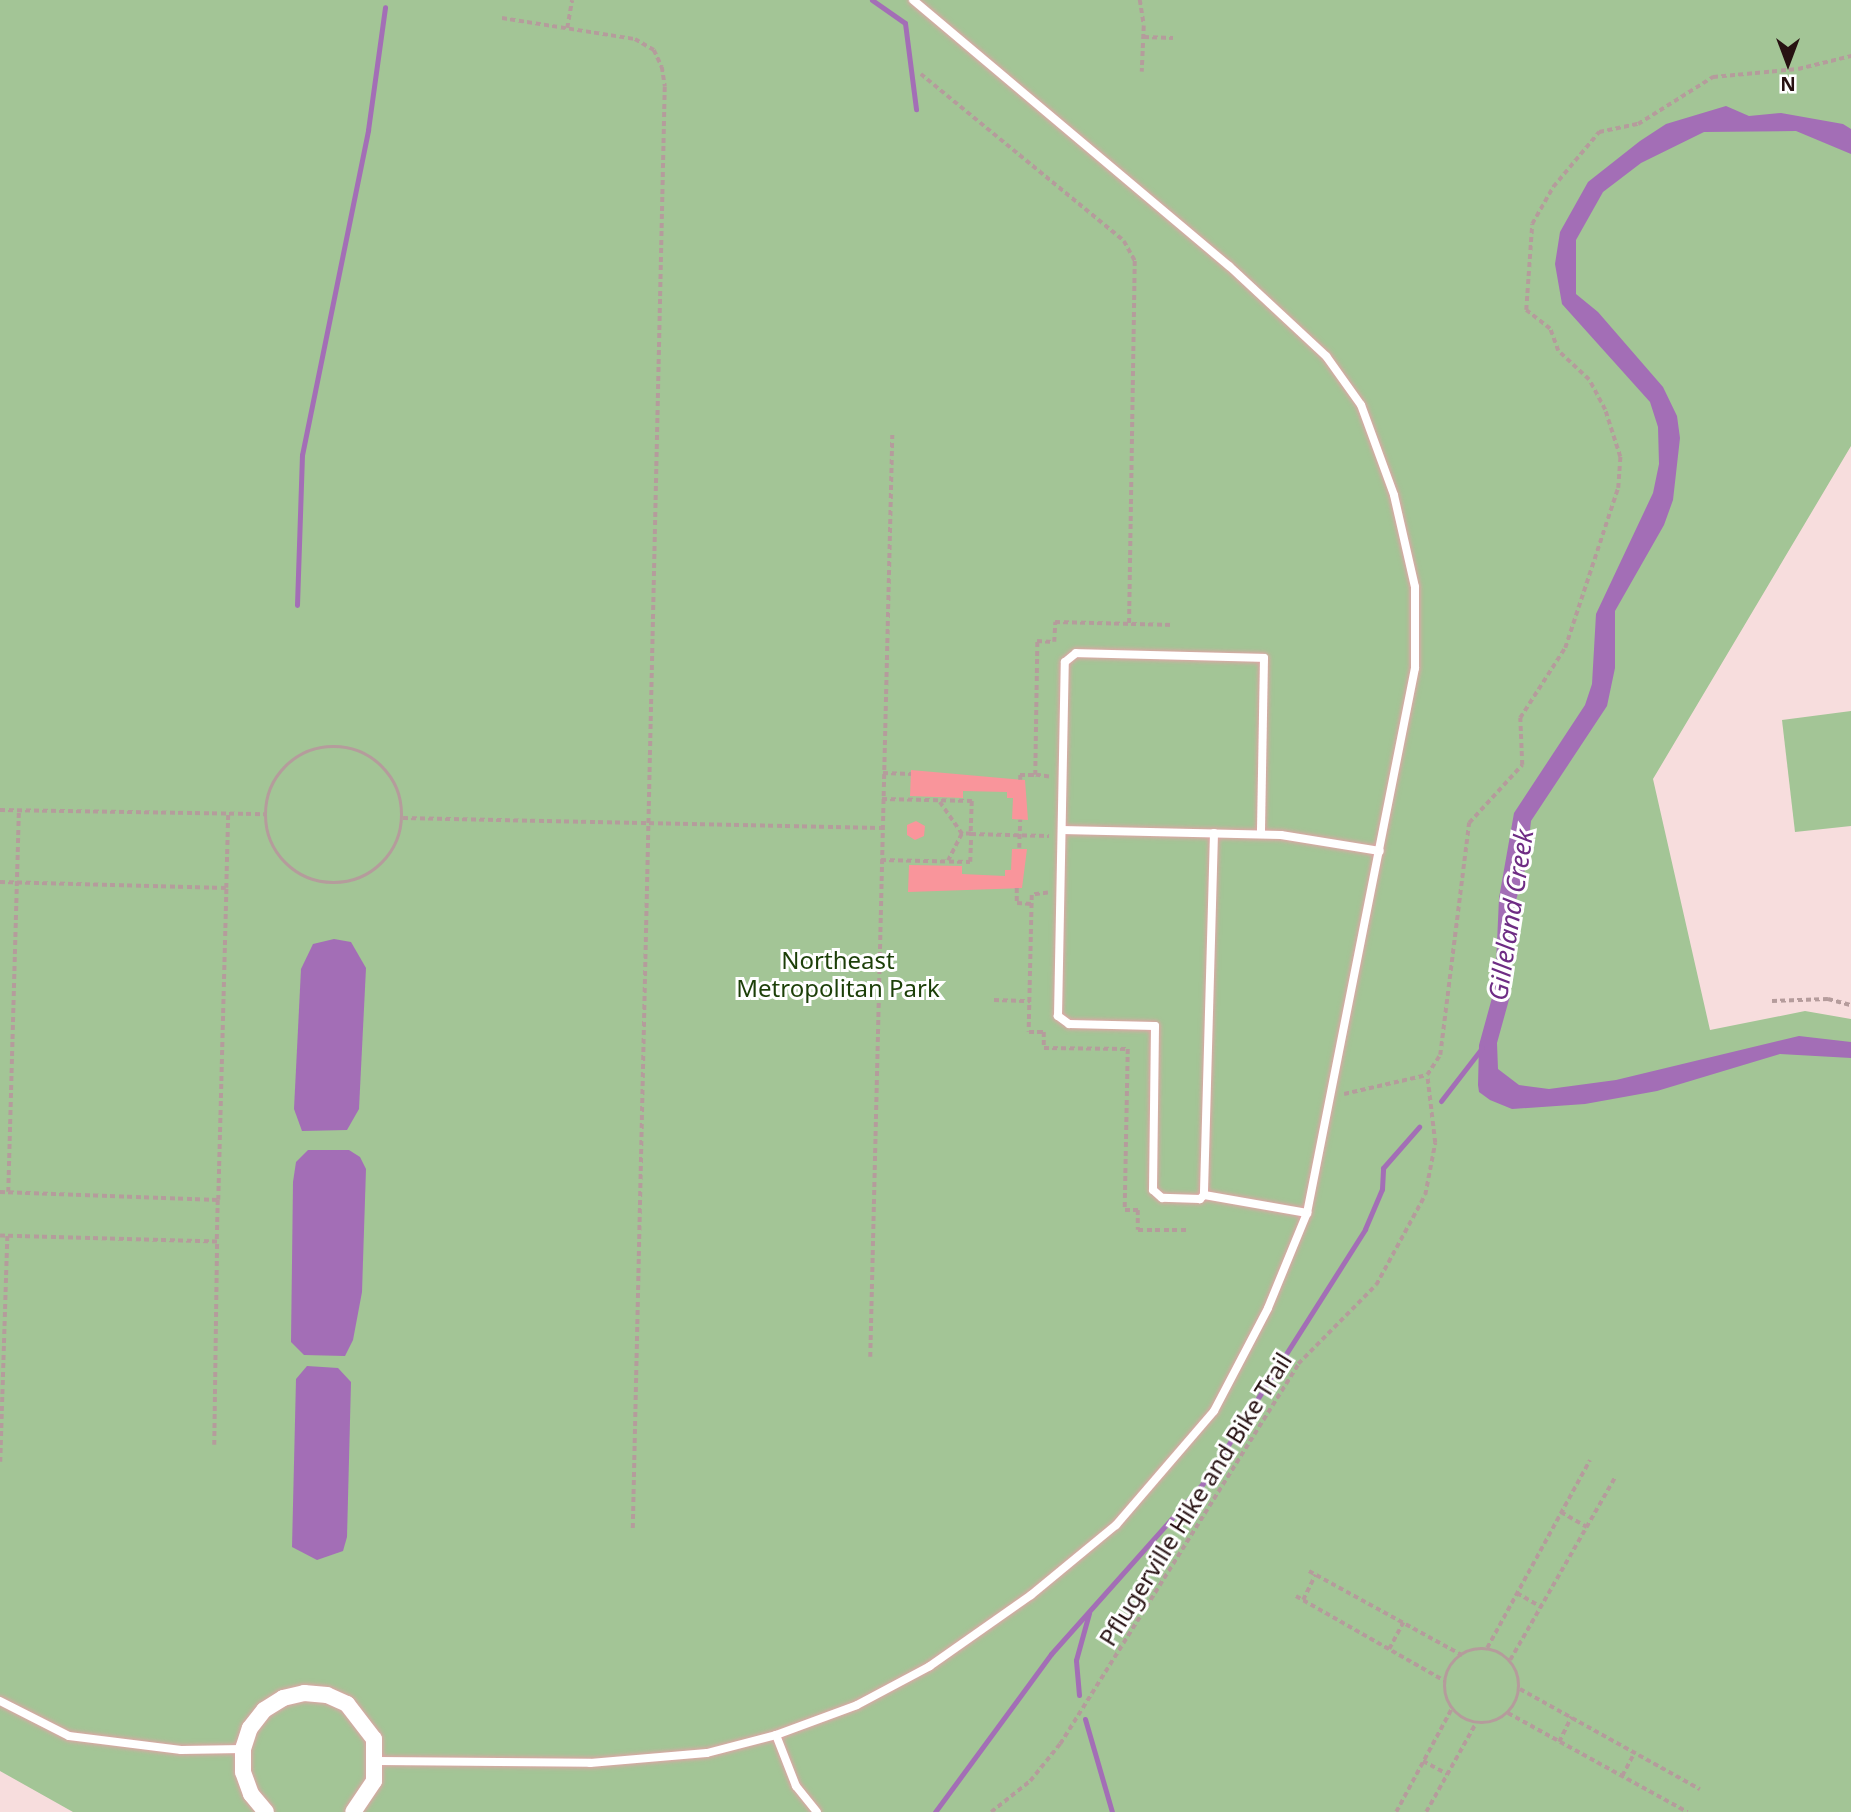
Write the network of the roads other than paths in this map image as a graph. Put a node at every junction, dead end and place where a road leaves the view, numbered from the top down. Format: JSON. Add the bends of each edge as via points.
{"nodes":[{"id":1,"x":913,"y":0,"type":"edge"},
{"id":2,"x":1062,"y":830,"type":"junction"},
{"id":3,"x":1214,"y":833,"type":"junction"},
{"id":4,"x":1261,"y":834,"type":"junction"},
{"id":5,"x":1380,"y":851,"type":"junction"},
{"id":6,"x":1204,"y":1195,"type":"junction"},
{"id":7,"x":1307,"y":1213,"type":"junction"},
{"id":8,"x":0,"y":1701,"type":"edge"},
{"id":9,"x":776,"y":1735,"type":"junction"},
{"id":10,"x":243,"y":1749,"type":"junction"},
{"id":11,"x":378,"y":1761,"type":"junction"},
{"id":12,"x":266,"y":1812,"type":"edge"},
{"id":13,"x":353,"y":1812,"type":"edge"},
{"id":14,"x":817,"y":1812,"type":"edge"}],
"edges":[{"from":1,"to":5,"type":"lane","via":[[1280,310],[1326,356],[1361,405],[1394,495],[1415,587],[1415,668]]},
{"from":2,"to":3,"type":"lane"},
{"from":2,"to":4,"type":"lane","via":[[1066,662],[1076,653],[1250,654],[1264,658]]},
{"from":2,"to":6,"type":"lane","via":[[1058,1016],[1069,1024],[1155,1026],[1153,1190],[1162,1198],[1200,1199]]},
{"from":3,"to":4,"type":"lane"},
{"from":3,"to":6,"type":"lane"},
{"from":4,"to":5,"type":"lane"},
{"from":5,"to":7,"type":"lane"},
{"from":6,"to":7,"type":"lane"},
{"from":7,"to":9,"type":"lane","via":[[1268,1308],[1214,1411],[1116,1525],[1031,1595],[930,1666],[858,1705]]},
{"from":8,"to":10,"type":"lane","via":[[69,1736],[181,1750]]},
{"from":9,"to":11,"type":"lane","via":[[707,1753],[590,1763]]},
{"from":9,"to":14,"type":"lane","via":[[796,1786]]},
{"from":10,"to":11,"type":"street","via":[[250,1728],[264,1710],[304,1693],[327,1695],[355,1712],[374,1738]]},
{"from":10,"to":12,"type":"street","via":[[247,1783]]},
{"from":11,"to":13,"type":"street","via":[[374,1781]]}]}
